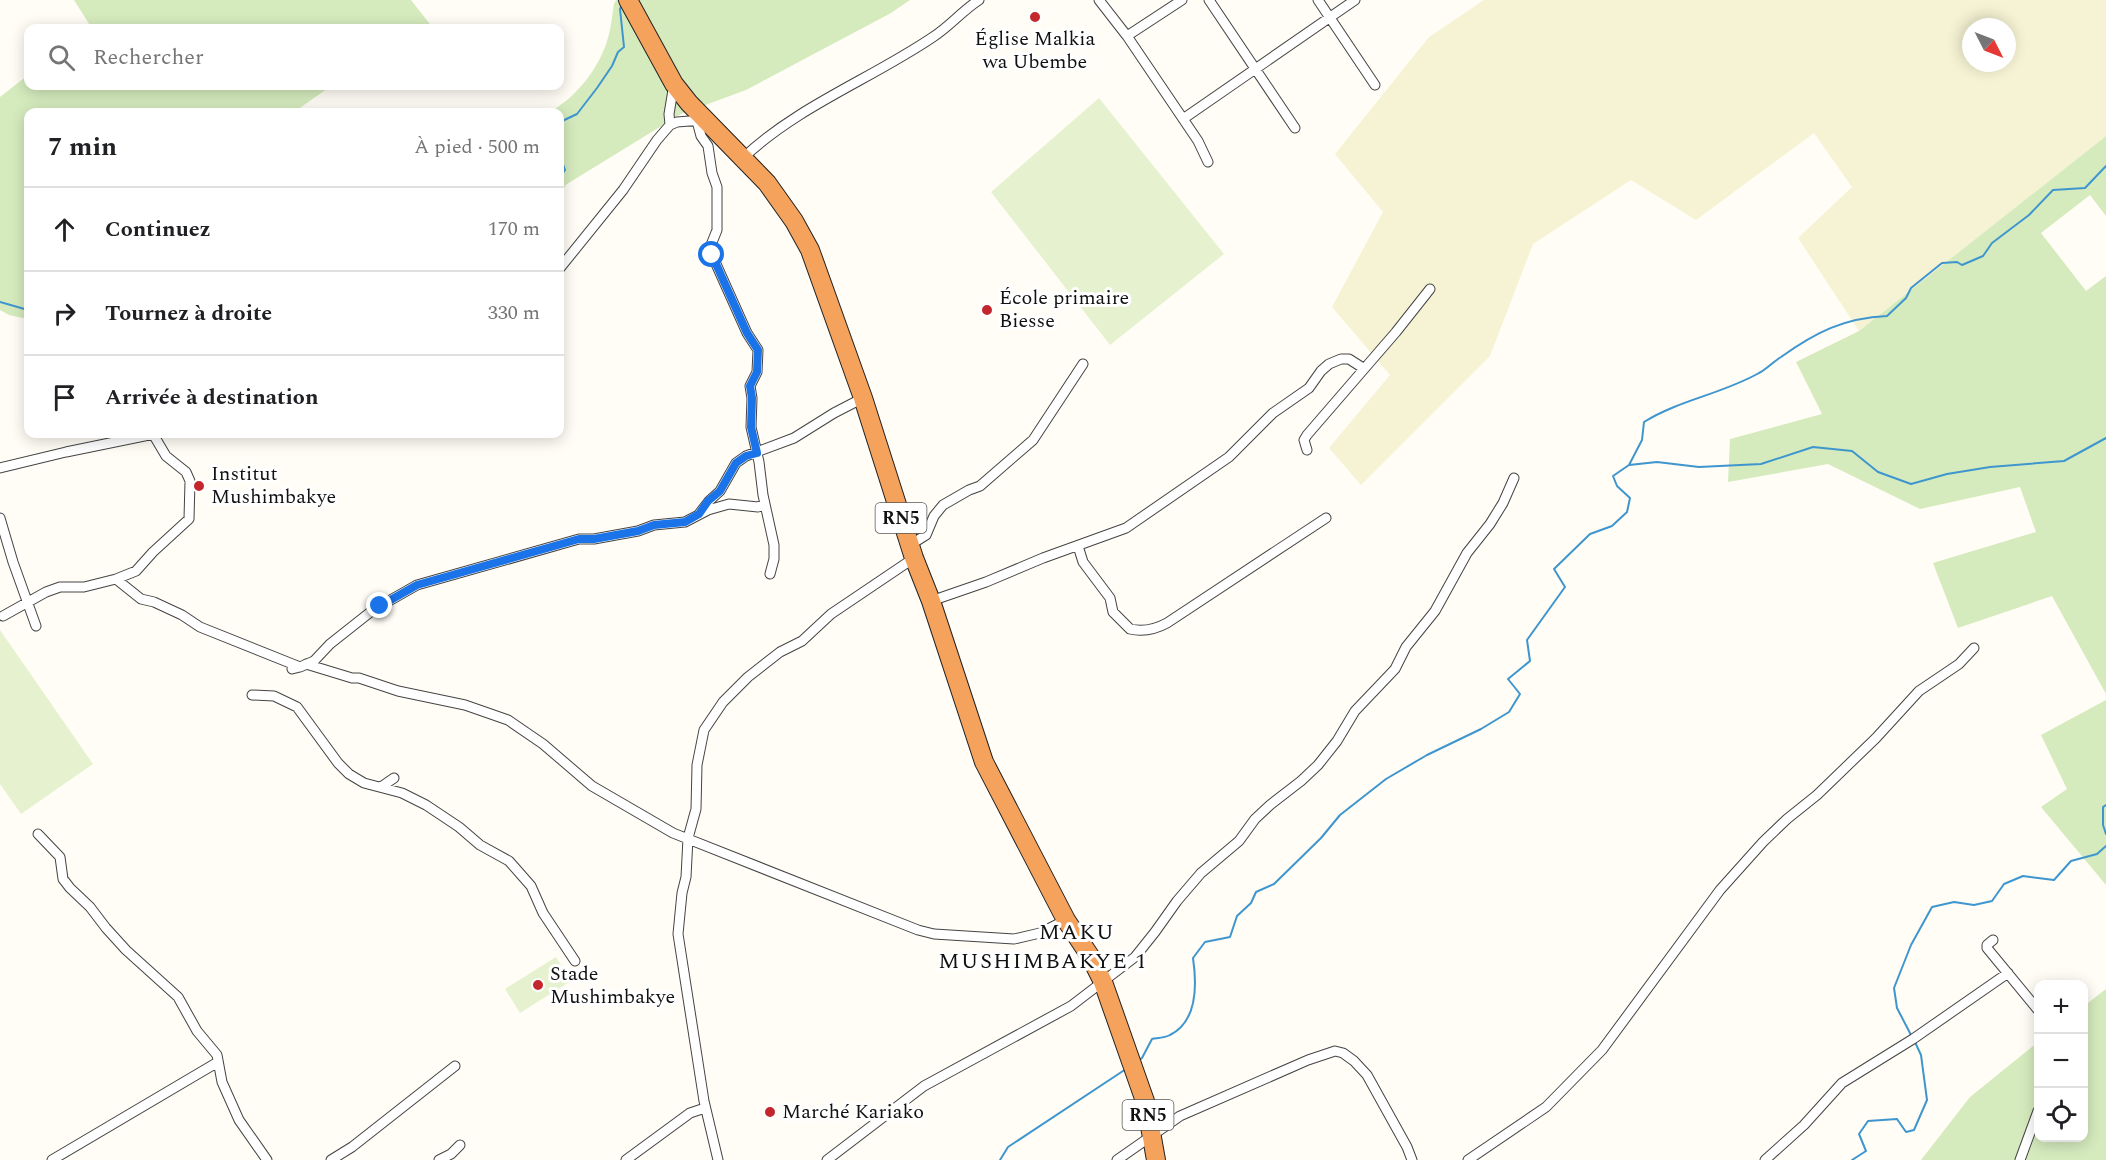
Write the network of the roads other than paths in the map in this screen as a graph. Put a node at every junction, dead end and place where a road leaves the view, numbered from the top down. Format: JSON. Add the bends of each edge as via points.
{"nodes":[{"id":1,"x":980,"y":0,"type":"edge"},
{"id":2,"x":1099,"y":0,"type":"edge"},
{"id":3,"x":1182,"y":0,"type":"edge"},
{"id":4,"x":1209,"y":0,"type":"edge"},
{"id":5,"x":1318,"y":0,"type":"edge"},
{"id":6,"x":1355,"y":0,"type":"edge"},
{"id":7,"x":629,"y":3,"type":"edge"},
{"id":8,"x":1330,"y":17,"type":"junction"},
{"id":9,"x":1127,"y":36,"type":"junction"},
{"id":10,"x":1256,"y":69,"type":"junction"},
{"id":11,"x":674,"y":84,"type":"junction"},
{"id":12,"x":1375,"y":85,"type":"dead end"},
{"id":13,"x":1183,"y":119,"type":"junction"},
{"id":14,"x":701,"y":120,"type":"junction"},
{"id":15,"x":670,"y":125,"type":"junction"},
{"id":16,"x":1295,"y":128,"type":"dead end"},
{"id":17,"x":725,"y":154,"type":"junction"},
{"id":18,"x":1208,"y":162,"type":"dead end"},
{"id":19,"x":564,"y":263,"type":"edge"},
{"id":20,"x":1430,"y":289,"type":"dead end"},
{"id":21,"x":1083,"y":364,"type":"dead end"},
{"id":22,"x":1363,"y":368,"type":"junction"},
{"id":23,"x":863,"y":398,"type":"junction"},
{"id":24,"x":134,"y":438,"type":"edge"},
{"id":25,"x":155,"y":438,"type":"edge"},
{"id":26,"x":1307,"y":450,"type":"dead end"},
{"id":27,"x":757,"y":453,"type":"junction"},
{"id":28,"x":0,"y":468,"type":"edge"},
{"id":29,"x":1514,"y":477,"type":"dead end"},
{"id":30,"x":765,"y":504,"type":"junction"},
{"id":31,"x":699,"y":514,"type":"junction"},
{"id":32,"x":0,"y":518,"type":"edge"},
{"id":33,"x":1326,"y":518,"type":"dead end"},
{"id":34,"x":1078,"y":546,"type":"junction"},
{"id":35,"x":912,"y":552,"type":"junction"},
{"id":36,"x":770,"y":574,"type":"dead end"},
{"id":37,"x":116,"y":579,"type":"junction"},
{"id":38,"x":931,"y":601,"type":"junction"},
{"id":39,"x":28,"y":603,"type":"junction"},
{"id":40,"x":3,"y":616,"type":"dead end"},
{"id":41,"x":36,"y":626,"type":"dead end"},
{"id":42,"x":1974,"y":648,"type":"dead end"},
{"id":43,"x":299,"y":667,"type":"junction"},
{"id":44,"x":252,"y":695,"type":"dead end"},
{"id":45,"x":394,"y":778,"type":"dead end"},
{"id":46,"x":381,"y":787,"type":"junction"},
{"id":47,"x":38,"y":834,"type":"dead end"},
{"id":48,"x":688,"y":838,"type":"junction"},
{"id":49,"x":1066,"y":920,"type":"junction"},
{"id":50,"x":1993,"y":940,"type":"dead end"},
{"id":51,"x":574,"y":961,"type":"dead end"},
{"id":52,"x":2008,"y":973,"type":"junction"},
{"id":53,"x":1103,"y":982,"type":"junction"},
{"id":54,"x":2034,"y":1005,"type":"edge"},
{"id":55,"x":218,"y":1062,"type":"junction"},
{"id":56,"x":455,"y":1066,"type":"dead end"},
{"id":57,"x":705,"y":1108,"type":"junction"},
{"id":58,"x":2034,"y":1122,"type":"edge"},
{"id":59,"x":1152,"y":1134,"type":"junction"},
{"id":60,"x":460,"y":1145,"type":"dead end"},
{"id":61,"x":52,"y":1160,"type":"edge"},
{"id":62,"x":267,"y":1160,"type":"edge"},
{"id":63,"x":330,"y":1160,"type":"edge"},
{"id":64,"x":439,"y":1160,"type":"edge"},
{"id":65,"x":626,"y":1160,"type":"edge"},
{"id":66,"x":718,"y":1160,"type":"edge"},
{"id":67,"x":827,"y":1160,"type":"edge"},
{"id":68,"x":1117,"y":1160,"type":"edge"},
{"id":69,"x":1156,"y":1160,"type":"edge"},
{"id":70,"x":1412,"y":1160,"type":"edge"},
{"id":71,"x":1468,"y":1160,"type":"edge"},
{"id":72,"x":1765,"y":1160,"type":"edge"},
{"id":73,"x":2020,"y":1160,"type":"edge"}],
"edges":[{"from":1,"to":17,"type":"street","via":[[933,37],[781,126]]},
{"from":2,"to":9,"type":"street"},
{"from":3,"to":9,"type":"street"},
{"from":4,"to":10,"type":"street"},
{"from":5,"to":8,"type":"street"},
{"from":6,"to":8,"type":"street"},
{"from":7,"to":11,"type":"highway","number":"RN5"},
{"from":8,"to":10,"type":"street"},
{"from":8,"to":12,"type":"street"},
{"from":9,"to":13,"type":"street"},
{"from":10,"to":13,"type":"street"},
{"from":10,"to":16,"type":"street"},
{"from":11,"to":14,"type":"highway","number":"RN5"},
{"from":11,"to":15,"type":"street"},
{"from":13,"to":18,"type":"street"},
{"from":14,"to":15,"type":"street"},
{"from":14,"to":17,"type":"highway","number":"RN5"},
{"from":15,"to":19,"type":"street"},
{"from":17,"to":23,"type":"highway","number":"RN5","via":[[766,183],[802,233]]},
{"from":17,"to":27,"type":"street","via":[[717,187],[717,230],[712,255],[758,350],[757,372],[750,386],[751,427]]},
{"from":20,"to":22,"type":"street"},
{"from":21,"to":35,"type":"street","via":[[1033,440],[980,486],[943,505]]},
{"from":22,"to":26,"type":"street","via":[[1307,435]]},
{"from":22,"to":34,"type":"street","via":[[1349,359],[1329,364],[1309,388],[1273,413],[1223,461],[1126,528]]},
{"from":23,"to":27,"type":"street","via":[[794,438]]},
{"from":23,"to":35,"type":"highway","number":"RN5"},
{"from":24,"to":28,"type":"street"},
{"from":25,"to":37,"type":"street","via":[[166,456],[186,472],[190,482],[189,519],[136,571]]},
{"from":27,"to":30,"type":"street"},
{"from":27,"to":31,"type":"street","via":[[736,463]]},
{"from":29,"to":53,"type":"street","via":[[1503,503],[1467,553],[1435,611],[1406,647],[1395,669],[1355,711],[1330,750],[1301,781],[1255,819],[1239,841],[1201,873],[1135,957]]},
{"from":30,"to":31,"type":"street","via":[[729,504]]},
{"from":30,"to":36,"type":"street","via":[[774,545]]},
{"from":31,"to":43,"type":"street","via":[[685,522],[579,539],[417,585],[373,610],[314,661]]},
{"from":32,"to":39,"type":"street"},
{"from":33,"to":34,"type":"street","via":[[1158,628],[1130,629],[1120,620],[1111,608],[1110,598],[1083,562]]},
{"from":34,"to":38,"type":"street"},
{"from":35,"to":38,"type":"highway","number":"RN5"},
{"from":35,"to":48,"type":"street","via":[[802,641],[754,672],[723,702],[707,723],[702,738],[696,809]]},
{"from":37,"to":39,"type":"street","via":[[84,587],[60,587]]},
{"from":37,"to":43,"type":"street","via":[[141,599]]},
{"from":38,"to":49,"type":"highway","number":"RN5","via":[[984,762]]},
{"from":39,"to":40,"type":"street"},
{"from":39,"to":41,"type":"street"},
{"from":42,"to":71,"type":"street","via":[[1959,664],[1919,692],[1817,795],[1763,842],[1720,890],[1602,1050],[1546,1107]]},
{"from":43,"to":48,"type":"street","via":[[359,678],[508,720],[604,794]]},
{"from":44,"to":46,"type":"street","via":[[274,696],[297,707],[349,774]]},
{"from":45,"to":46,"type":"street"},
{"from":46,"to":51,"type":"street","via":[[436,811],[480,845],[509,861],[531,886],[543,913]]},
{"from":47,"to":55,"type":"street","via":[[60,857],[63,879],[70,888],[117,942],[178,997]]},
{"from":48,"to":49,"type":"street","via":[[934,934],[1014,939],[1040,933]]},
{"from":48,"to":57,"type":"street","via":[[678,934]]},
{"from":49,"to":53,"type":"highway","number":"RN5"},
{"from":50,"to":52,"type":"street","via":[[1987,948]]},
{"from":52,"to":54,"type":"street"},
{"from":52,"to":72,"type":"street","via":[[1842,1083]]},
{"from":53,"to":59,"type":"highway","number":"RN5","via":[[1146,1104]]},
{"from":53,"to":67,"type":"street","via":[[1071,1006],[924,1086]]},
{"from":55,"to":61,"type":"street"},
{"from":55,"to":62,"type":"street","via":[[222,1082],[239,1120]]},
{"from":56,"to":63,"type":"street"},
{"from":57,"to":65,"type":"street","via":[[690,1113]]},
{"from":57,"to":66,"type":"street"},
{"from":58,"to":73,"type":"street"},
{"from":59,"to":68,"type":"street"},
{"from":59,"to":69,"type":"highway","number":"RN5"},
{"from":59,"to":70,"type":"street","via":[[1189,1112],[1335,1051],[1354,1061],[1367,1075]]},
{"from":60,"to":64,"type":"street"}]}
